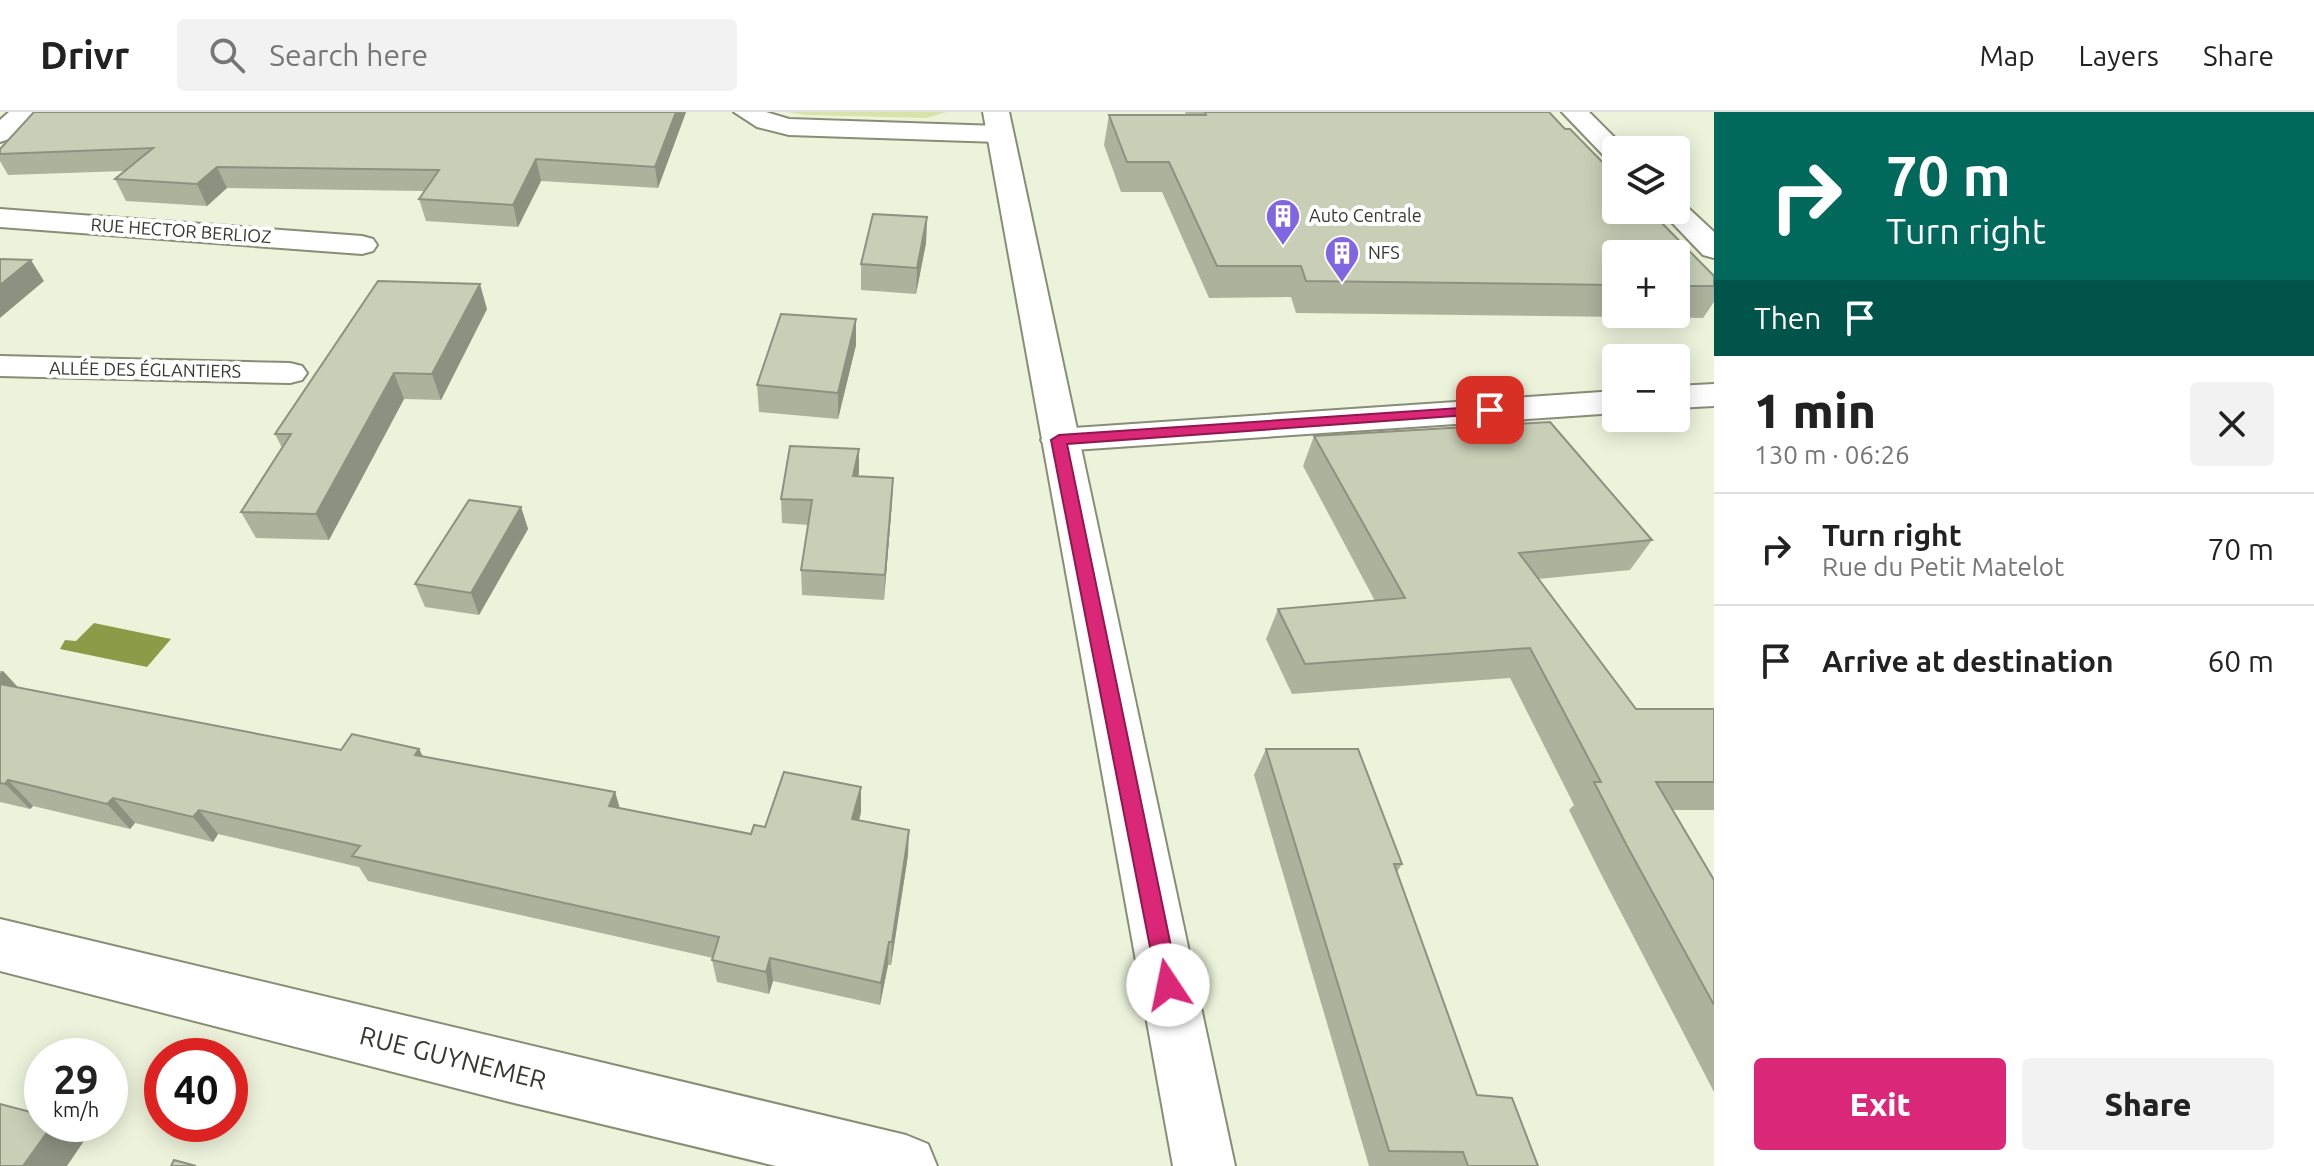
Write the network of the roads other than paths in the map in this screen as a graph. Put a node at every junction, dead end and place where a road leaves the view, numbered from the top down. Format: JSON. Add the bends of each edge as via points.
{"nodes":[{"id":1,"x":24,"y":112,"type":"edge"},
{"id":2,"x":747,"y":112,"type":"edge"},
{"id":3,"x":1575,"y":112,"type":"edge"},
{"id":4,"x":998,"y":123,"type":"edge"},
{"id":5,"x":0,"y":134,"type":"edge"},
{"id":6,"x":1602,"y":139,"type":"edge"},
{"id":7,"x":0,"y":218,"type":"edge"},
{"id":8,"x":1688,"y":224,"type":"edge"},
{"id":9,"x":362,"y":245,"type":"dead end"},
{"id":10,"x":1714,"y":249,"type":"edge"},
{"id":11,"x":0,"y":366,"type":"edge"},
{"id":12,"x":290,"y":373,"type":"dead end"},
{"id":13,"x":1714,"y":395,"type":"edge"},
{"id":14,"x":1690,"y":396,"type":"edge"},
{"id":15,"x":1602,"y":403,"type":"edge"},
{"id":16,"x":1059,"y":440,"type":"junction"},
{"id":17,"x":0,"y":945,"type":"edge"},
{"id":18,"x":906,"y":1166,"type":"edge"},
{"id":19,"x":1204,"y":1166,"type":"edge"}],
"edges":[{"from":1,"to":5,"type":"street"},
{"from":2,"to":4,"type":"street","via":[[789,127]]},
{"from":3,"to":6,"type":"street"},
{"from":4,"to":16,"type":"street"},
{"from":7,"to":9,"type":"street","name":"RUE HECTOR BERLIOZ"},
{"from":8,"to":10,"type":"street"},
{"from":11,"to":12,"type":"street","name":"ALLÉE DES ÉGLANTIERS"},
{"from":13,"to":14,"type":"street"},
{"from":15,"to":16,"type":"street"},
{"from":16,"to":19,"type":"street"},
{"from":17,"to":18,"type":"street","name":"RUE GUYNEMER"}]}
